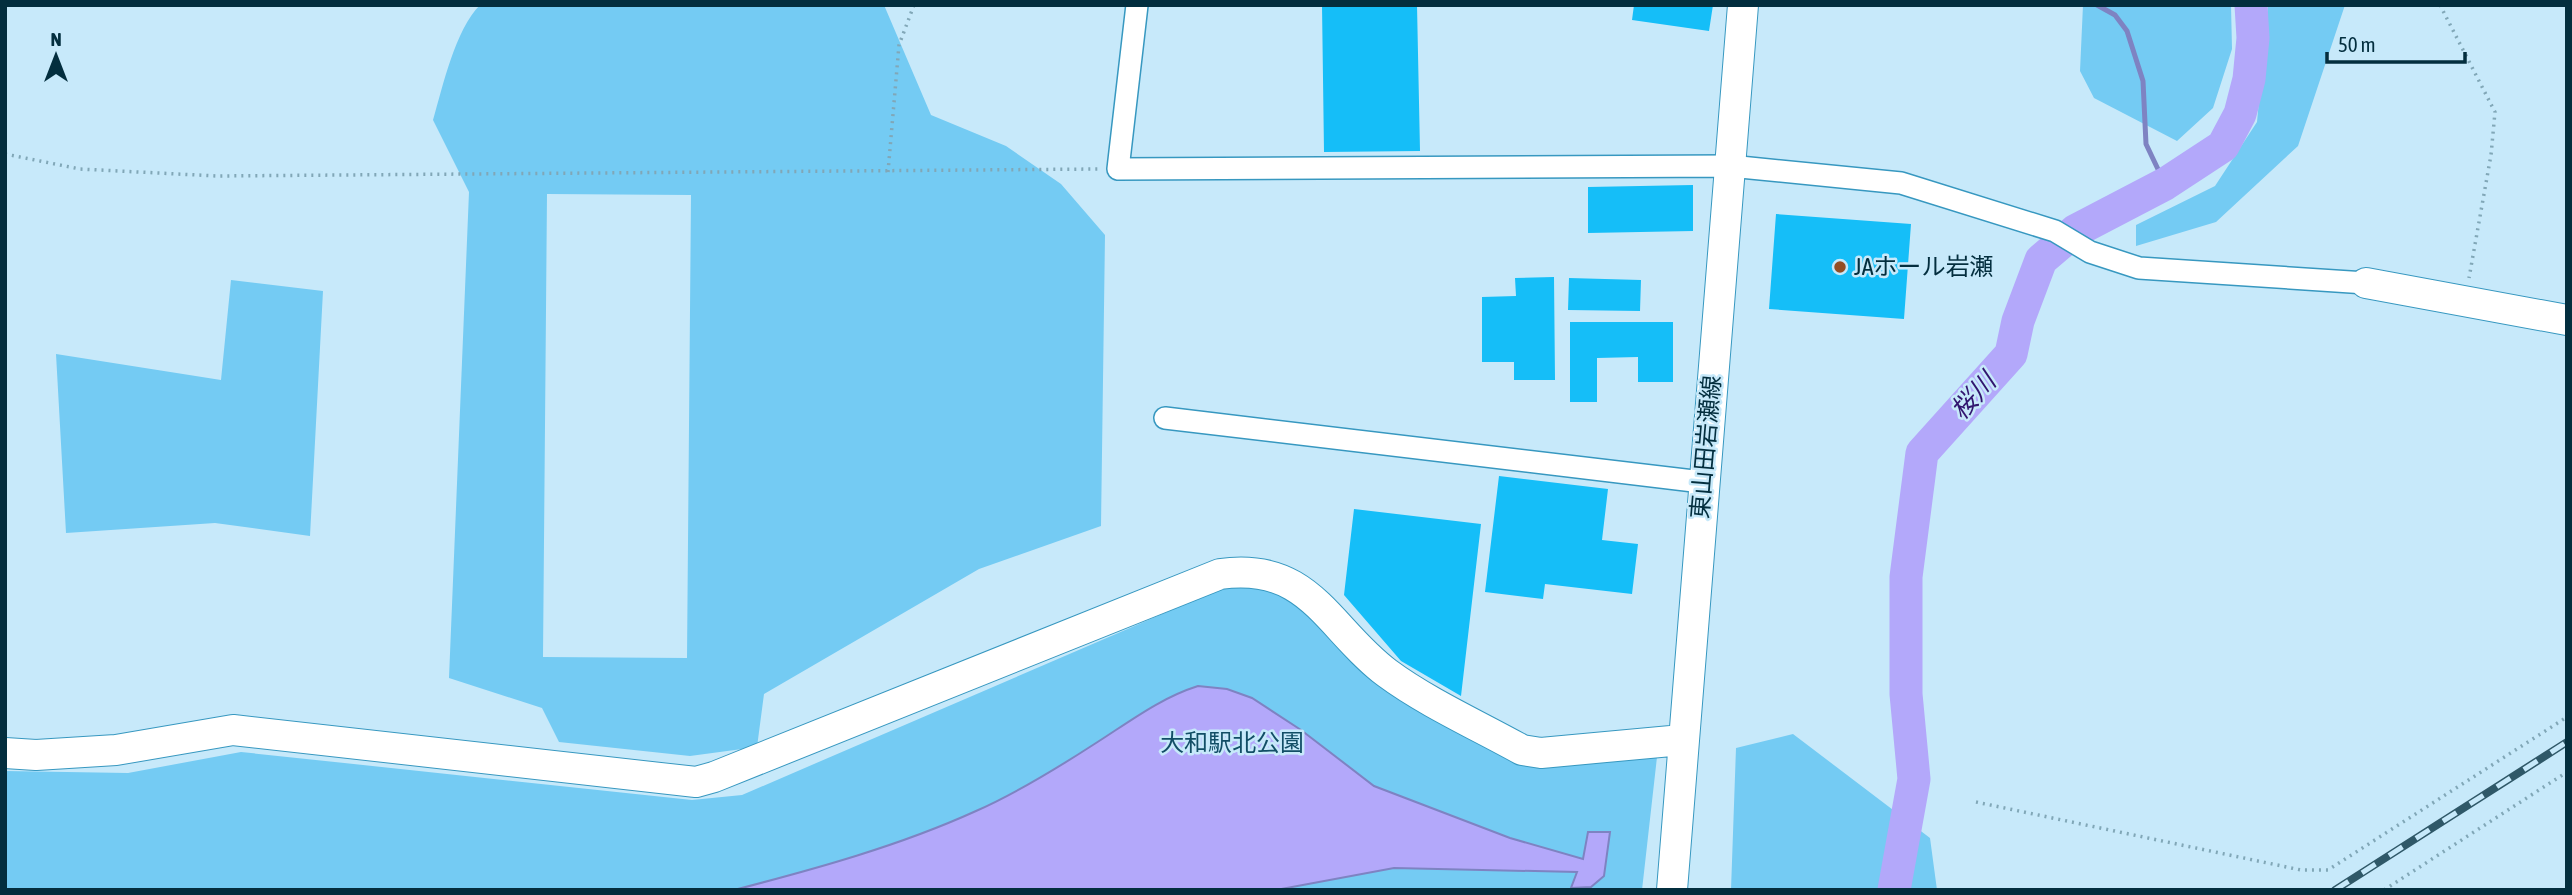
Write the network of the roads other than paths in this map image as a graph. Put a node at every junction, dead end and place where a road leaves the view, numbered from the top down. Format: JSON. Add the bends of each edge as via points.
{"nodes":[{"id":1,"x":1137,"y":5,"type":"edge"},
{"id":2,"x":1743,"y":5,"type":"edge"},
{"id":3,"x":1730,"y":166,"type":"junction"},
{"id":4,"x":2366,"y":283,"type":"joint"},
{"id":5,"x":2567,"y":320,"type":"edge"},
{"id":6,"x":1165,"y":418,"type":"dead end"},
{"id":7,"x":1702,"y":482,"type":"junction"},
{"id":8,"x":1682,"y":740,"type":"junction"},
{"id":9,"x":5,"y":753,"type":"edge"},
{"id":10,"x":1672,"y":890,"type":"edge"}],
"edges":[{"from":1,"to":3,"type":"street","via":[[1118,169]]},
{"from":2,"to":3,"type":"street","name":"東山田岩瀬線"},
{"from":3,"to":4,"type":"street","via":[[1901,183],[2055,231],[2090,252],[2139,268]]},
{"from":3,"to":7,"type":"street","name":"東山田岩瀬線"},
{"from":4,"to":5,"type":"street"},
{"from":6,"to":7,"type":"street"},
{"from":7,"to":8,"type":"street","name":"東山田岩瀬線"},
{"from":8,"to":9,"type":"street","via":[[1541,753],[1522,750],[1388,674],[1304,592],[1280,579],[1238,571],[1220,573],[696,782],[233,730],[116,750]]},
{"from":8,"to":10,"type":"street","name":"東山田岩瀬線"}]}
